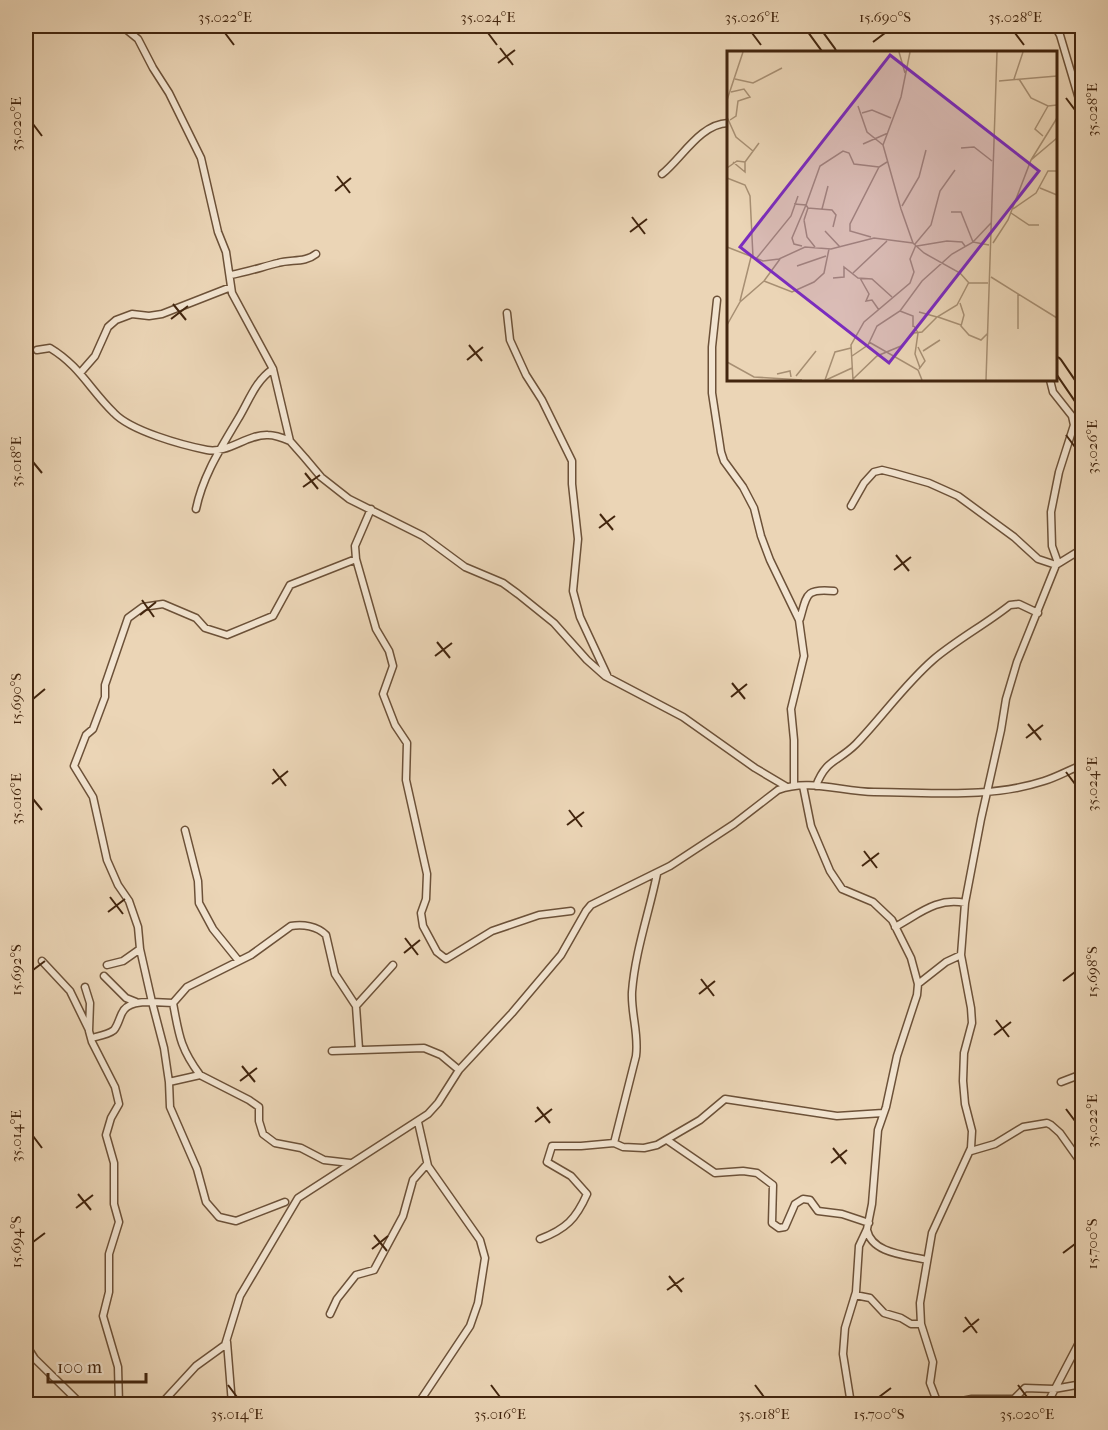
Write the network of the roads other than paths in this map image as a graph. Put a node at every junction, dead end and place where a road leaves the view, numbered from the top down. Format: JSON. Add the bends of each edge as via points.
{"nodes":[{"id":1,"x":122,"y":26,"type":"edge"},
{"id":2,"x":811,"y":26,"type":"edge"},
{"id":3,"x":1055,"y":26,"type":"edge"},
{"id":4,"x":132,"y":29,"type":"edge"},
{"id":5,"x":829,"y":51,"type":"edge"},
{"id":6,"x":1083,"y":109,"type":"edge"},
{"id":7,"x":727,"y":123,"type":"edge"},
{"id":8,"x":662,"y":174,"type":"dead end"},
{"id":9,"x":316,"y":254,"type":"dead end"},
{"id":10,"x":231,"y":275,"type":"junction"},
{"id":11,"x":231,"y":287,"type":"junction"},
{"id":12,"x":717,"y":300,"type":"dead end"},
{"id":13,"x":507,"y":313,"type":"dead end"},
{"id":14,"x":37,"y":350,"type":"dead end"},
{"id":15,"x":1057,"y":364,"type":"edge"},
{"id":16,"x":273,"y":369,"type":"junction"},
{"id":17,"x":81,"y":372,"type":"junction"},
{"id":18,"x":1050,"y":381,"type":"edge"},
{"id":19,"x":1083,"y":401,"type":"edge"},
{"id":20,"x":290,"y":441,"type":"junction"},
{"id":21,"x":219,"y":450,"type":"junction"},
{"id":22,"x":851,"y":506,"type":"dead end"},
{"id":23,"x":196,"y":509,"type":"dead end"},
{"id":24,"x":371,"y":509,"type":"junction"},
{"id":25,"x":1083,"y":549,"type":"edge"},
{"id":26,"x":356,"y":559,"type":"junction"},
{"id":27,"x":1057,"y":564,"type":"junction"},
{"id":28,"x":834,"y":591,"type":"dead end"},
{"id":29,"x":1038,"y":613,"type":"junction"},
{"id":30,"x":800,"y":620,"type":"junction"},
{"id":31,"x":610,"y":678,"type":"junction"},
{"id":32,"x":1083,"y":765,"type":"edge"},
{"id":33,"x":794,"y":786,"type":"junction"},
{"id":34,"x":803,"y":786,"type":"junction"},
{"id":35,"x":816,"y":786,"type":"junction"},
{"id":36,"x":787,"y":787,"type":"junction"},
{"id":37,"x":987,"y":792,"type":"junction"},
{"id":38,"x":185,"y":830,"type":"dead end"},
{"id":39,"x":657,"y":874,"type":"junction"},
{"id":40,"x":965,"y":903,"type":"junction"},
{"id":41,"x":571,"y":911,"type":"dead end"},
{"id":42,"x":895,"y":927,"type":"junction"},
{"id":43,"x":140,"y":949,"type":"junction"},
{"id":44,"x":961,"y":955,"type":"junction"},
{"id":45,"x":238,"y":960,"type":"junction"},
{"id":46,"x":42,"y":961,"type":"dead end"},
{"id":47,"x":107,"y":965,"type":"dead end"},
{"id":48,"x":393,"y":965,"type":"dead end"},
{"id":49,"x":104,"y":976,"type":"dead end"},
{"id":50,"x":918,"y":984,"type":"junction"},
{"id":51,"x":85,"y":987,"type":"dead end"},
{"id":52,"x":136,"y":1002,"type":"junction"},
{"id":53,"x":152,"y":1002,"type":"junction"},
{"id":54,"x":173,"y":1002,"type":"junction"},
{"id":55,"x":356,"y":1006,"type":"junction"},
{"id":56,"x":89,"y":1030,"type":"junction"},
{"id":57,"x":92,"y":1038,"type":"junction"},
{"id":58,"x":358,"y":1049,"type":"junction"},
{"id":59,"x":332,"y":1051,"type":"dead end"},
{"id":60,"x":459,"y":1070,"type":"junction"},
{"id":61,"x":1083,"y":1074,"type":"edge"},
{"id":62,"x":200,"y":1075,"type":"junction"},
{"id":63,"x":1061,"y":1082,"type":"dead end"},
{"id":64,"x":169,"y":1083,"type":"junction"},
{"id":65,"x":883,"y":1113,"type":"junction"},
{"id":66,"x":418,"y":1122,"type":"junction"},
{"id":67,"x":667,"y":1140,"type":"junction"},
{"id":68,"x":614,"y":1143,"type":"junction"},
{"id":69,"x":971,"y":1151,"type":"junction"},
{"id":70,"x":350,"y":1163,"type":"junction"},
{"id":71,"x":427,"y":1164,"type":"junction"},
{"id":72,"x":1083,"y":1164,"type":"edge"},
{"id":73,"x":285,"y":1202,"type":"dead end"},
{"id":74,"x":868,"y":1226,"type":"junction"},
{"id":75,"x":540,"y":1239,"type":"dead end"},
{"id":76,"x":927,"y":1260,"type":"junction"},
{"id":77,"x":855,"y":1296,"type":"junction"},
{"id":78,"x":330,"y":1314,"type":"dead end"},
{"id":79,"x":921,"y":1324,"type":"junction"},
{"id":80,"x":1083,"y":1337,"type":"edge"},
{"id":81,"x":227,"y":1341,"type":"junction"},
{"id":82,"x":26,"y":1345,"type":"edge"},
{"id":83,"x":1083,"y":1384,"type":"edge"},
{"id":84,"x":1054,"y":1389,"type":"junction"},
{"id":85,"x":81,"y":1404,"type":"edge"},
{"id":86,"x":119,"y":1404,"type":"edge"},
{"id":87,"x":161,"y":1404,"type":"edge"},
{"id":88,"x":232,"y":1404,"type":"edge"},
{"id":89,"x":418,"y":1404,"type":"edge"},
{"id":90,"x":850,"y":1404,"type":"edge"},
{"id":91,"x":939,"y":1404,"type":"edge"},
{"id":92,"x":947,"y":1404,"type":"edge"},
{"id":93,"x":1047,"y":1404,"type":"edge"}],
"edges":[{"from":1,"to":4,"type":"street"},
{"from":2,"to":5,"type":"highway"},
{"from":3,"to":6,"type":"street"},
{"from":4,"to":10,"type":"street","via":[[201,158]]},
{"from":7,"to":8,"type":"street","via":[[704,133]]},
{"from":9,"to":10,"type":"street","via":[[309,259]]},
{"from":10,"to":11,"type":"street"},
{"from":11,"to":16,"type":"street"},
{"from":11,"to":17,"type":"street","via":[[162,314],[132,314],[116,320]]},
{"from":12,"to":30,"type":"street","via":[[712,393],[720,452],[754,508],[770,560]]},
{"from":13,"to":31,"type":"street","via":[[510,340],[572,461],[578,539],[573,591],[580,617]]},
{"from":14,"to":17,"type":"street","via":[[50,348]]},
{"from":15,"to":19,"type":"highway"},
{"from":16,"to":20,"type":"street"},
{"from":16,"to":21,"type":"street","via":[[256,387]]},
{"from":17,"to":21,"type":"street","via":[[123,421],[182,444]]},
{"from":18,"to":27,"type":"street","via":[[1074,425],[1051,512]]},
{"from":20,"to":21,"type":"street","via":[[264,435]]},
{"from":20,"to":24,"type":"street","via":[[321,477],[349,499]]},
{"from":21,"to":23,"type":"street"},
{"from":22,"to":27,"type":"street","via":[[874,472],[882,470],[930,483],[958,496],[1038,559]]},
{"from":24,"to":26,"type":"street","via":[[355,546]]},
{"from":24,"to":31,"type":"street","via":[[423,536],[465,567],[503,583],[554,623],[587,660]]},
{"from":25,"to":27,"type":"street"},
{"from":26,"to":41,"type":"street","via":[[375,629],[393,666],[383,694],[395,725],[407,742],[406,780],[427,874],[421,913],[423,926],[437,952],[446,959],[492,931],[540,915]]},
{"from":26,"to":43,"type":"street","via":[[290,585],[273,616],[227,635],[205,628],[196,618],[163,604],[143,607],[128,618],[105,685],[105,697],[74,766],[93,797],[107,860],[129,901]]},
{"from":27,"to":29,"type":"street"},
{"from":28,"to":30,"type":"street","via":[[810,592]]},
{"from":29,"to":35,"type":"street","via":[[1019,604],[1010,605],[936,657],[853,747],[825,767]]},
{"from":29,"to":37,"type":"street","via":[[1012,677]]},
{"from":30,"to":33,"type":"street","via":[[804,656],[791,709]]},
{"from":31,"to":36,"type":"street","via":[[683,717]]},
{"from":32,"to":37,"type":"street","via":[[1044,781]]},
{"from":33,"to":34,"type":"street"},
{"from":33,"to":36,"type":"street"},
{"from":34,"to":35,"type":"street"},
{"from":34,"to":42,"type":"street","via":[[816,842],[836,882],[842,889],[873,902]]},
{"from":35,"to":37,"type":"street","via":[[872,792]]},
{"from":36,"to":39,"type":"street"},
{"from":37,"to":40,"type":"street"},
{"from":38,"to":45,"type":"street","via":[[198,881],[199,903],[213,929]]},
{"from":39,"to":60,"type":"street","via":[[588,908],[561,955]]},
{"from":39,"to":68,"type":"street","via":[[633,982],[636,1056]]},
{"from":40,"to":42,"type":"street","via":[[940,902]]},
{"from":40,"to":44,"type":"street"},
{"from":42,"to":50,"type":"street","via":[[911,958]]},
{"from":43,"to":47,"type":"street","via":[[123,961]]},
{"from":43,"to":53,"type":"street"},
{"from":44,"to":50,"type":"street"},
{"from":44,"to":69,"type":"street","via":[[972,1023],[963,1073],[972,1131]]},
{"from":45,"to":54,"type":"street","via":[[187,987]]},
{"from":45,"to":55,"type":"street","via":[[291,926],[315,928],[326,935],[335,974]]},
{"from":46,"to":56,"type":"street","via":[[70,991]]},
{"from":48,"to":55,"type":"street"},
{"from":49,"to":52,"type":"street","via":[[126,998]]},
{"from":50,"to":65,"type":"street"},
{"from":51,"to":56,"type":"street","via":[[91,1010]]},
{"from":52,"to":53,"type":"street"},
{"from":52,"to":57,"type":"street","via":[[124,1010],[115,1029]]},
{"from":53,"to":54,"type":"street"},
{"from":53,"to":64,"type":"street"},
{"from":54,"to":62,"type":"street","via":[[186,1056]]},
{"from":55,"to":58,"type":"street"},
{"from":56,"to":57,"type":"street"},
{"from":57,"to":86,"type":"street","via":[[119,1101],[107,1131],[119,1222],[109,1254],[109,1292],[103,1316],[118,1367]]},
{"from":58,"to":59,"type":"street"},
{"from":58,"to":60,"type":"street","via":[[424,1048]]},
{"from":60,"to":66,"type":"street","via":[[438,1103]]},
{"from":61,"to":63,"type":"street"},
{"from":62,"to":64,"type":"street"},
{"from":62,"to":70,"type":"street","via":[[259,1107],[263,1134],[275,1143],[301,1148],[324,1160]]},
{"from":64,"to":73,"type":"street","via":[[174,1120],[213,1212],[236,1221]]},
{"from":65,"to":67,"type":"street","via":[[837,1116],[724,1099],[700,1120]]},
{"from":65,"to":74,"type":"street"},
{"from":66,"to":70,"type":"street"},
{"from":66,"to":71,"type":"street"},
{"from":67,"to":68,"type":"street","via":[[644,1148]]},
{"from":67,"to":74,"type":"street","via":[[715,1173],[757,1173],[773,1185],[772,1223],[779,1228],[785,1227],[795,1204],[803,1199],[810,1200],[818,1211],[842,1214]]},
{"from":68,"to":75,"type":"street","via":[[552,1146],[547,1162],[571,1176],[587,1194],[579,1212],[559,1232]]},
{"from":69,"to":72,"type":"street","via":[[995,1144],[1023,1127],[1047,1123],[1056,1128]]},
{"from":69,"to":76,"type":"street","via":[[936,1222]]},
{"from":70,"to":81,"type":"street","via":[[302,1193],[293,1204],[240,1296]]},
{"from":71,"to":78,"type":"street","via":[[414,1180],[403,1216],[374,1270],[356,1275]]},
{"from":71,"to":89,"type":"street","via":[[480,1240],[485,1258],[470,1326]]},
{"from":74,"to":76,"type":"street","via":[[871,1242],[880,1248]]},
{"from":74,"to":77,"type":"street","via":[[860,1246]]},
{"from":76,"to":79,"type":"street"},
{"from":77,"to":79,"type":"street","via":[[870,1298],[884,1313]]},
{"from":77,"to":90,"type":"street","via":[[845,1328],[843,1354]]},
{"from":79,"to":91,"type":"street","via":[[933,1362],[930,1386]]},
{"from":80,"to":84,"type":"street"},
{"from":81,"to":87,"type":"street","via":[[196,1366]]},
{"from":81,"to":88,"type":"street"},
{"from":82,"to":85,"type":"street"},
{"from":83,"to":84,"type":"street"},
{"from":84,"to":92,"type":"street","via":[[1025,1388],[1014,1399],[972,1399]]},
{"from":84,"to":93,"type":"street"}]}
